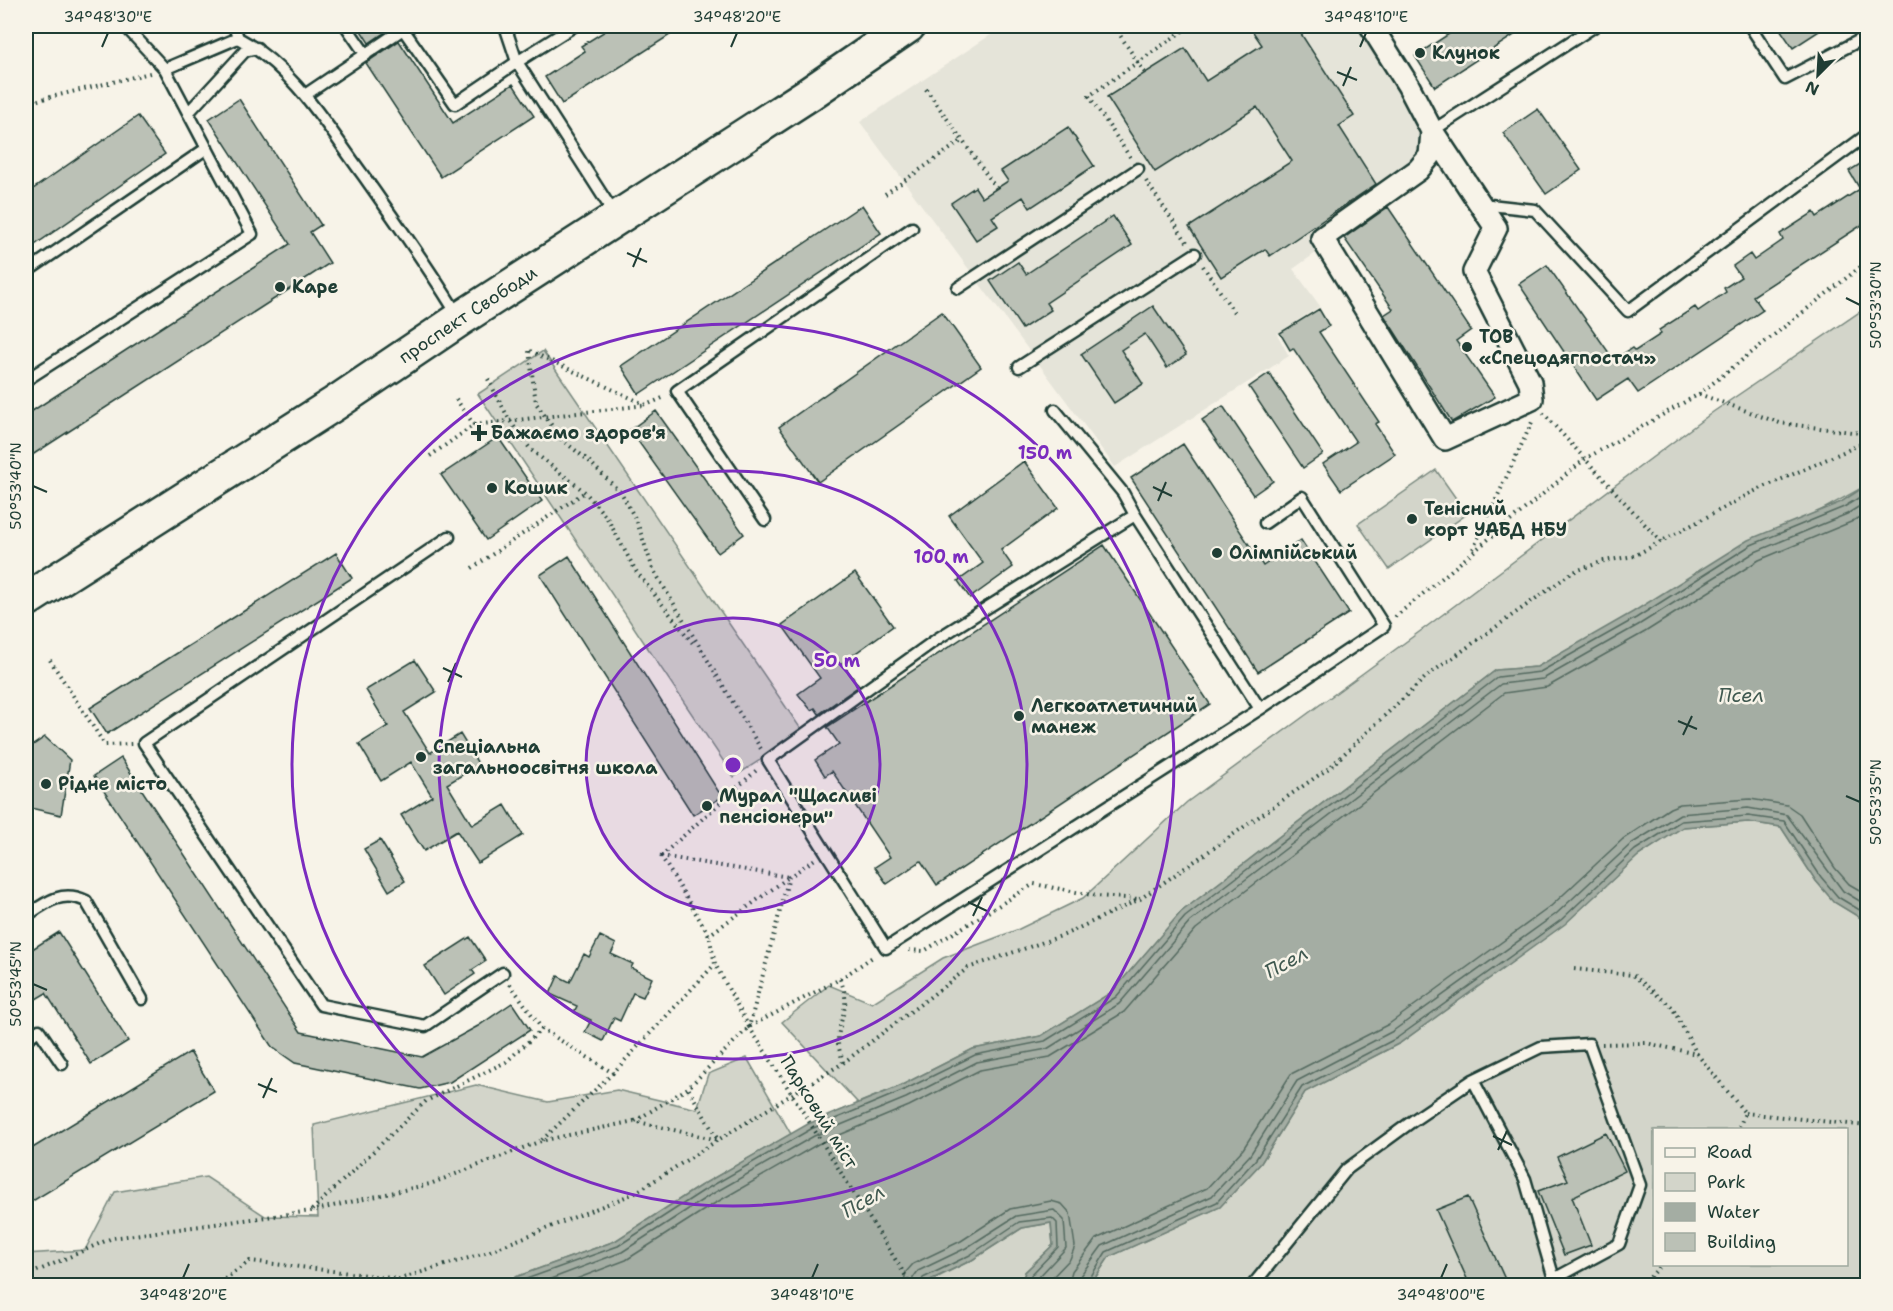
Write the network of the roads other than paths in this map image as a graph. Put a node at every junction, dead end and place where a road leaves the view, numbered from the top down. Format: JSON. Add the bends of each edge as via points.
{"nodes":[{"id":1,"x":125,"y":26,"type":"edge"},
{"id":2,"x":234,"y":26,"type":"edge"},
{"id":3,"x":346,"y":26,"type":"edge"},
{"id":4,"x":505,"y":26,"type":"edge"},
{"id":5,"x":574,"y":26,"type":"edge"},
{"id":6,"x":908,"y":26,"type":"edge"},
{"id":7,"x":1371,"y":26,"type":"edge"},
{"id":8,"x":1595,"y":26,"type":"edge"},
{"id":9,"x":1750,"y":26,"type":"edge"},
{"id":10,"x":1868,"y":36,"type":"edge"},
{"id":11,"x":238,"y":38,"type":"junction"},
{"id":12,"x":257,"y":48,"type":"junction"},
{"id":13,"x":366,"y":55,"type":"junction"},
{"id":14,"x":517,"y":62,"type":"junction"},
{"id":15,"x":165,"y":69,"type":"junction"},
{"id":16,"x":306,"y":95,"type":"junction"},
{"id":17,"x":188,"y":113,"type":"junction"},
{"id":18,"x":1432,"y":131,"type":"junction"},
{"id":19,"x":1868,"y":134,"type":"edge"},
{"id":20,"x":207,"y":148,"type":"junction"},
{"id":21,"x":1138,"y":169,"type":"road end"},
{"id":22,"x":1479,"y":204,"type":"junction"},
{"id":23,"x":617,"y":217,"type":"junction"},
{"id":24,"x":912,"y":228,"type":"dead end"},
{"id":25,"x":1195,"y":254,"type":"road end"},
{"id":26,"x":26,"y":272,"type":"edge"},
{"id":27,"x":958,"y":288,"type":"dead end"},
{"id":28,"x":460,"y":319,"type":"junction"},
{"id":29,"x":1019,"y":367,"type":"dead end"},
{"id":30,"x":26,"y":380,"type":"edge"},
{"id":31,"x":1054,"y":410,"type":"dead end"},
{"id":32,"x":1135,"y":515,"type":"junction"},
{"id":33,"x":765,"y":520,"type":"dead end"},
{"id":34,"x":1265,"y":523,"type":"dead end"},
{"id":35,"x":449,"y":537,"type":"dead end"},
{"id":36,"x":26,"y":600,"type":"edge"},
{"id":37,"x":1260,"y":709,"type":"junction"},
{"id":38,"x":26,"y":916,"type":"edge"},
{"id":39,"x":503,"y":973,"type":"road end"},
{"id":40,"x":142,"y":999,"type":"dead end"},
{"id":41,"x":26,"y":1039,"type":"edge"},
{"id":42,"x":62,"y":1064,"type":"dead end"},
{"id":43,"x":1473,"y":1080,"type":"junction"},
{"id":44,"x":1252,"y":1286,"type":"edge"}],
"edges":[{"from":1,"to":15,"type":"lane"},
{"from":2,"to":11,"type":"lane"},
{"from":3,"to":13,"type":"lane"},
{"from":4,"to":14,"type":"lane"},
{"from":5,"to":14,"type":"lane"},
{"from":6,"to":23,"type":"main road","name":"проспект Свободи"},
{"from":7,"to":18,"type":"street"},
{"from":8,"to":18,"type":"lane"},
{"from":9,"to":10,"type":"lane","via":[[1785,79]]},
{"from":11,"to":12,"type":"lane"},
{"from":11,"to":15,"type":"lane"},
{"from":12,"to":16,"type":"lane"},
{"from":12,"to":17,"type":"lane","via":[[245,51]]},
{"from":13,"to":14,"type":"lane","via":[[403,29],[455,104]]},
{"from":13,"to":16,"type":"lane"},
{"from":14,"to":23,"type":"lane"},
{"from":15,"to":17,"type":"lane"},
{"from":16,"to":28,"type":"lane","via":[[429,268]]},
{"from":17,"to":20,"type":"lane"},
{"from":18,"to":22,"type":"street"},
{"from":18,"to":22,"type":"street","via":[[1430,156],[1418,170],[1323,238],[1445,439],[1532,400],[1530,382],[1474,272],[1496,228]]},
{"from":19,"to":22,"type":"lane","via":[[1628,310],[1534,210]]},
{"from":20,"to":26,"type":"lane"},
{"from":20,"to":30,"type":"lane","via":[[252,234]]},
{"from":21,"to":27,"type":"lane"},
{"from":23,"to":28,"type":"main road","name":"проспект Свободи"},
{"from":24,"to":33,"type":"lane","via":[[677,391]]},
{"from":25,"to":29,"type":"lane"},
{"from":28,"to":36,"type":"main road","name":"проспект Свободи","via":[[334,405]]},
{"from":31,"to":32,"type":"lane","via":[[1123,493]]},
{"from":32,"to":37,"type":"lane"},
{"from":32,"to":37,"type":"lane","via":[[937,639],[768,760],[886,948]]},
{"from":34,"to":37,"type":"lane","via":[[1302,497],[1384,626]]},
{"from":35,"to":39,"type":"lane","via":[[144,743],[321,1005],[425,1026]]},
{"from":38,"to":40,"type":"lane","via":[[52,899],[73,894],[86,900]]},
{"from":41,"to":42,"type":"lane","via":[[39,1030]]},
{"from":43,"to":43,"type":"lane","via":[[1541,1047],[1589,1044],[1640,1185],[1619,1244],[1554,1279],[1526,1179]]},
{"from":43,"to":44,"type":"lane","via":[[1347,1168]]}]}
